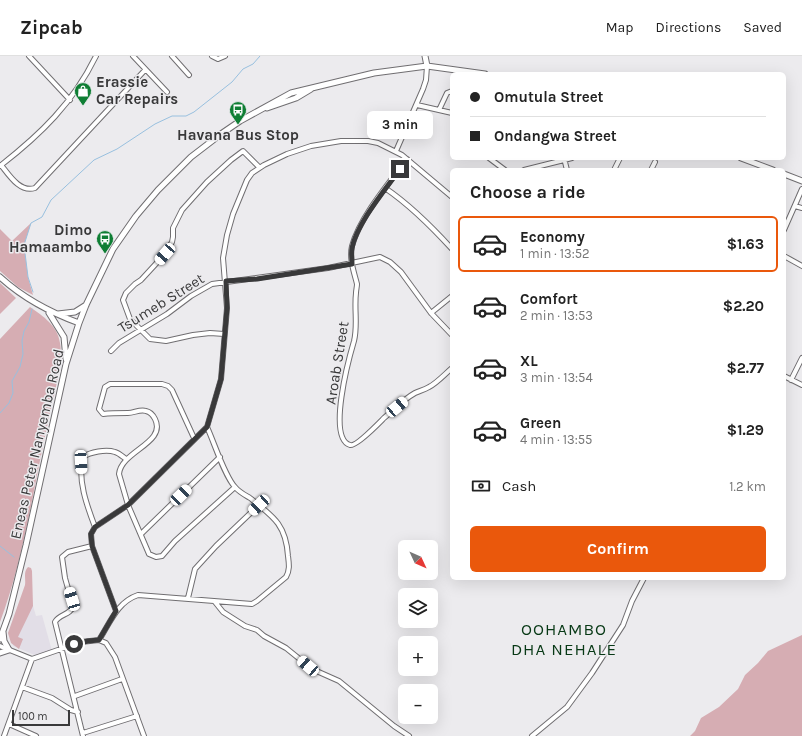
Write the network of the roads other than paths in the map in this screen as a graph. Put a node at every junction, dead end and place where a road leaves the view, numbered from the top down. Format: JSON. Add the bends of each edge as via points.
{"nodes":[{"id":1,"x":30,"y":56,"type":"edge"},
{"id":2,"x":96,"y":56,"type":"edge"},
{"id":3,"x":132,"y":56,"type":"edge"},
{"id":4,"x":172,"y":56,"type":"edge"},
{"id":5,"x":212,"y":56,"type":"edge"},
{"id":6,"x":225,"y":56,"type":"edge"},
{"id":7,"x":425,"y":56,"type":"edge"},
{"id":8,"x":426,"y":66,"type":"junction"},
{"id":9,"x":145,"y":70,"type":"junction"},
{"id":10,"x":471,"y":72,"type":"edge"},
{"id":11,"x":190,"y":75,"type":"dead end"},
{"id":12,"x":167,"y":92,"type":"dead end"},
{"id":13,"x":450,"y":92,"type":"edge"},
{"id":14,"x":70,"y":100,"type":"junction"},
{"id":15,"x":417,"y":105,"type":"junction"},
{"id":16,"x":439,"y":110,"type":"junction"},
{"id":17,"x":450,"y":113,"type":"edge"},
{"id":18,"x":396,"y":151,"type":"junction"},
{"id":19,"x":407,"y":159,"type":"junction"},
{"id":20,"x":492,"y":160,"type":"edge"},
{"id":21,"x":561,"y":160,"type":"edge"},
{"id":22,"x":746,"y":160,"type":"edge"},
{"id":23,"x":655,"y":162,"type":"dead end"},
{"id":24,"x":0,"y":165,"type":"edge"},
{"id":25,"x":259,"y":167,"type":"junction"},
{"id":26,"x":502,"y":168,"type":"edge"},
{"id":27,"x":539,"y":168,"type":"edge"},
{"id":28,"x":652,"y":168,"type":"edge"},
{"id":29,"x":768,"y":168,"type":"edge"},
{"id":30,"x":786,"y":175,"type":"edge"},
{"id":31,"x":802,"y":181,"type":"edge"},
{"id":32,"x":385,"y":188,"type":"junction"},
{"id":33,"x":802,"y":189,"type":"edge"},
{"id":34,"x":450,"y":195,"type":"edge"},
{"id":35,"x":795,"y":206,"type":"junction"},
{"id":36,"x":802,"y":208,"type":"edge"},
{"id":37,"x":786,"y":226,"type":"edge"},
{"id":38,"x":450,"y":247,"type":"edge"},
{"id":39,"x":786,"y":257,"type":"edge"},
{"id":40,"x":352,"y":264,"type":"junction"},
{"id":41,"x":802,"y":266,"type":"edge"},
{"id":42,"x":0,"y":277,"type":"edge"},
{"id":43,"x":226,"y":281,"type":"junction"},
{"id":44,"x":450,"y":298,"type":"edge"},
{"id":45,"x":86,"y":305,"type":"junction"},
{"id":46,"x":47,"y":310,"type":"junction"},
{"id":47,"x":431,"y":313,"type":"junction"},
{"id":48,"x":53,"y":314,"type":"junction"},
{"id":49,"x":79,"y":323,"type":"junction"},
{"id":50,"x":141,"y":331,"type":"junction"},
{"id":51,"x":450,"y":333,"type":"edge"},
{"id":52,"x":224,"y":334,"type":"junction"},
{"id":53,"x":111,"y":351,"type":"dead end"},
{"id":54,"x":802,"y":358,"type":"edge"},
{"id":55,"x":66,"y":364,"type":"junction"},
{"id":56,"x":450,"y":370,"type":"edge"},
{"id":57,"x":786,"y":377,"type":"edge"},
{"id":58,"x":792,"y":380,"type":"junction"},
{"id":59,"x":802,"y":385,"type":"edge"},
{"id":60,"x":207,"y":427,"type":"junction"},
{"id":61,"x":194,"y":438,"type":"junction"},
{"id":62,"x":220,"y":457,"type":"junction"},
{"id":63,"x":126,"y":459,"type":"junction"},
{"id":64,"x":235,"y":487,"type":"junction"},
{"id":65,"x":128,"y":505,"type":"junction"},
{"id":66,"x":259,"y":505,"type":"junction"},
{"id":67,"x":95,"y":527,"type":"junction"},
{"id":68,"x":142,"y":533,"type":"junction"},
{"id":69,"x":92,"y":546,"type":"junction"},
{"id":70,"x":643,"y":580,"type":"edge"},
{"id":71,"x":188,"y":598,"type":"junction"},
{"id":72,"x":215,"y":602,"type":"junction"},
{"id":73,"x":116,"y":611,"type":"junction"},
{"id":74,"x":3,"y":631,"type":"junction"},
{"id":75,"x":0,"y":639,"type":"edge"},
{"id":76,"x":99,"y":640,"type":"junction"},
{"id":77,"x":0,"y":646,"type":"edge"},
{"id":78,"x":61,"y":649,"type":"junction"},
{"id":79,"x":10,"y":650,"type":"junction"},
{"id":80,"x":0,"y":654,"type":"edge"},
{"id":81,"x":32,"y":659,"type":"junction"},
{"id":82,"x":122,"y":679,"type":"junction"},
{"id":83,"x":22,"y":687,"type":"junction"},
{"id":84,"x":74,"y":696,"type":"junction"},
{"id":85,"x":78,"y":712,"type":"junction"},
{"id":86,"x":137,"y":716,"type":"junction"},
{"id":87,"x":8,"y":724,"type":"junction"},
{"id":88,"x":83,"y":734,"type":"edge"},
{"id":89,"x":4,"y":736,"type":"edge"},
{"id":90,"x":36,"y":736,"type":"edge"},
{"id":91,"x":144,"y":736,"type":"edge"},
{"id":92,"x":409,"y":736,"type":"edge"},
{"id":93,"x":532,"y":736,"type":"edge"}],
"edges":[{"from":1,"to":14,"type":"street"},
{"from":2,"to":14,"type":"street"},
{"from":3,"to":9,"type":"street"},
{"from":4,"to":11,"type":"street"},
{"from":5,"to":6,"type":"street","via":[[218,59]]},
{"from":7,"to":8,"type":"main road"},
{"from":8,"to":10,"type":"main road"},
{"from":8,"to":15,"type":"street","via":[[426,80]]},
{"from":8,"to":45,"type":"main road","name":"Eneas Peter Nanyemba Road","via":[[374,73],[291,93],[228,130],[192,157],[136,216],[113,250]]},
{"from":9,"to":12,"type":"street"},
{"from":9,"to":24,"type":"street","via":[[35,188],[27,189],[20,186]]},
{"from":13,"to":16,"type":"street"},
{"from":14,"to":24,"type":"street","via":[[29,142]]},
{"from":15,"to":16,"type":"street"},
{"from":15,"to":18,"type":"street"},
{"from":16,"to":17,"type":"street"},
{"from":18,"to":19,"type":"street"},
{"from":18,"to":25,"type":"street","via":[[368,141],[327,143],[287,154]]},
{"from":19,"to":32,"type":"street"},
{"from":19,"to":34,"type":"street"},
{"from":20,"to":26,"type":"street"},
{"from":21,"to":27,"type":"street"},
{"from":22,"to":29,"type":"main road"},
{"from":23,"to":28,"type":"street"},
{"from":25,"to":43,"type":"street","via":[[247,180],[233,214],[223,258]]},
{"from":25,"to":50,"type":"street","via":[[247,153],[240,152],[207,182],[182,210],[173,228],[172,242],[165,254],[124,296],[126,312]]},
{"from":30,"to":31,"type":"main road"},
{"from":32,"to":38,"type":"street","via":[[401,199]]},
{"from":32,"to":40,"type":"street","via":[[355,237],[351,251]]},
{"from":33,"to":35,"type":"street"},
{"from":35,"to":36,"type":"street"},
{"from":35,"to":37,"type":"street"},
{"from":39,"to":41,"type":"street"},
{"from":40,"to":43,"type":"street","name":"Tsumeb Street","via":[[257,279]]},
{"from":40,"to":47,"type":"street","via":[[380,258],[390,262],[401,272]]},
{"from":40,"to":56,"type":"street","name":"Aroab Street","via":[[357,285],[356,333],[343,384],[340,427],[342,436],[348,444],[356,445],[414,394],[430,387]]},
{"from":42,"to":46,"type":"main road"},
{"from":43,"to":50,"type":"street","name":"Tsumeb Street","via":[[212,284],[200,291]]},
{"from":43,"to":52,"type":"street","via":[[227,308]]},
{"from":44,"to":47,"type":"street"},
{"from":45,"to":48,"type":"main road","via":[[71,313]]},
{"from":45,"to":49,"type":"main road","name":"Eneas Peter Nanyemba Road"},
{"from":46,"to":48,"type":"main road"},
{"from":46,"to":55,"type":"main road","via":[[64,337]]},
{"from":47,"to":51,"type":"street"},
{"from":48,"to":49,"type":"main road"},
{"from":49,"to":55,"type":"main road","name":"Eneas Peter Nanyemba Road"},
{"from":50,"to":52,"type":"street","via":[[150,339],[166,341],[199,334]]},
{"from":50,"to":53,"type":"street","name":"Tsumeb Street"},
{"from":52,"to":60,"type":"street","via":[[221,379]]},
{"from":54,"to":58,"type":"street"},
{"from":55,"to":74,"type":"main road","name":"Eneas Peter Nanyemba Road","via":[[26,545]]},
{"from":57,"to":58,"type":"street"},
{"from":58,"to":59,"type":"street"},
{"from":60,"to":61,"type":"street"},
{"from":60,"to":62,"type":"street"},
{"from":61,"to":63,"type":"street","via":[[168,386],[110,384],[105,387],[101,398],[99,409],[103,414],[146,411],[153,415],[157,422],[158,429],[149,442]]},
{"from":61,"to":65,"type":"street"},
{"from":62,"to":64,"type":"street"},
{"from":62,"to":68,"type":"street"},
{"from":63,"to":65,"type":"street","via":[[119,469],[119,474]]},
{"from":63,"to":67,"type":"street","via":[[107,450],[83,457],[82,480]]},
{"from":64,"to":66,"type":"street"},
{"from":64,"to":68,"type":"street","via":[[162,556],[150,554]]},
{"from":65,"to":67,"type":"street"},
{"from":65,"to":68,"type":"street"},
{"from":66,"to":71,"type":"street","via":[[195,569]]},
{"from":66,"to":72,"type":"street","via":[[283,531],[288,548],[289,572],[255,603]]},
{"from":67,"to":69,"type":"street","via":[[91,534]]},
{"from":69,"to":73,"type":"street"},
{"from":69,"to":78,"type":"street","via":[[68,552],[62,557],[73,606],[55,622]]},
{"from":70,"to":93,"type":"street","via":[[623,625],[592,673],[567,707]]},
{"from":71,"to":72,"type":"street"},
{"from":71,"to":73,"type":"street","via":[[138,595]]},
{"from":72,"to":92,"type":"street","via":[[223,612],[286,648],[312,669],[339,681]]},
{"from":73,"to":76,"type":"street"},
{"from":74,"to":75,"type":"main road","name":"Eneas Peter Nanyemba Road"},
{"from":74,"to":79,"type":"main road","via":[[4,641]]},
{"from":76,"to":78,"type":"street","via":[[81,642]]},
{"from":76,"to":82,"type":"street","via":[[106,643],[111,650]]},
{"from":77,"to":79,"type":"street"},
{"from":78,"to":81,"type":"street"},
{"from":78,"to":84,"type":"street"},
{"from":79,"to":80,"type":"main road"},
{"from":79,"to":81,"type":"street"},
{"from":81,"to":83,"type":"street"},
{"from":82,"to":84,"type":"street"},
{"from":82,"to":86,"type":"street"},
{"from":83,"to":85,"type":"street","via":[[52,698]]},
{"from":83,"to":87,"type":"street"},
{"from":84,"to":85,"type":"street"},
{"from":85,"to":88,"type":"street"},
{"from":86,"to":88,"type":"street"},
{"from":86,"to":91,"type":"street"},
{"from":87,"to":89,"type":"street"},
{"from":87,"to":90,"type":"street"}]}
